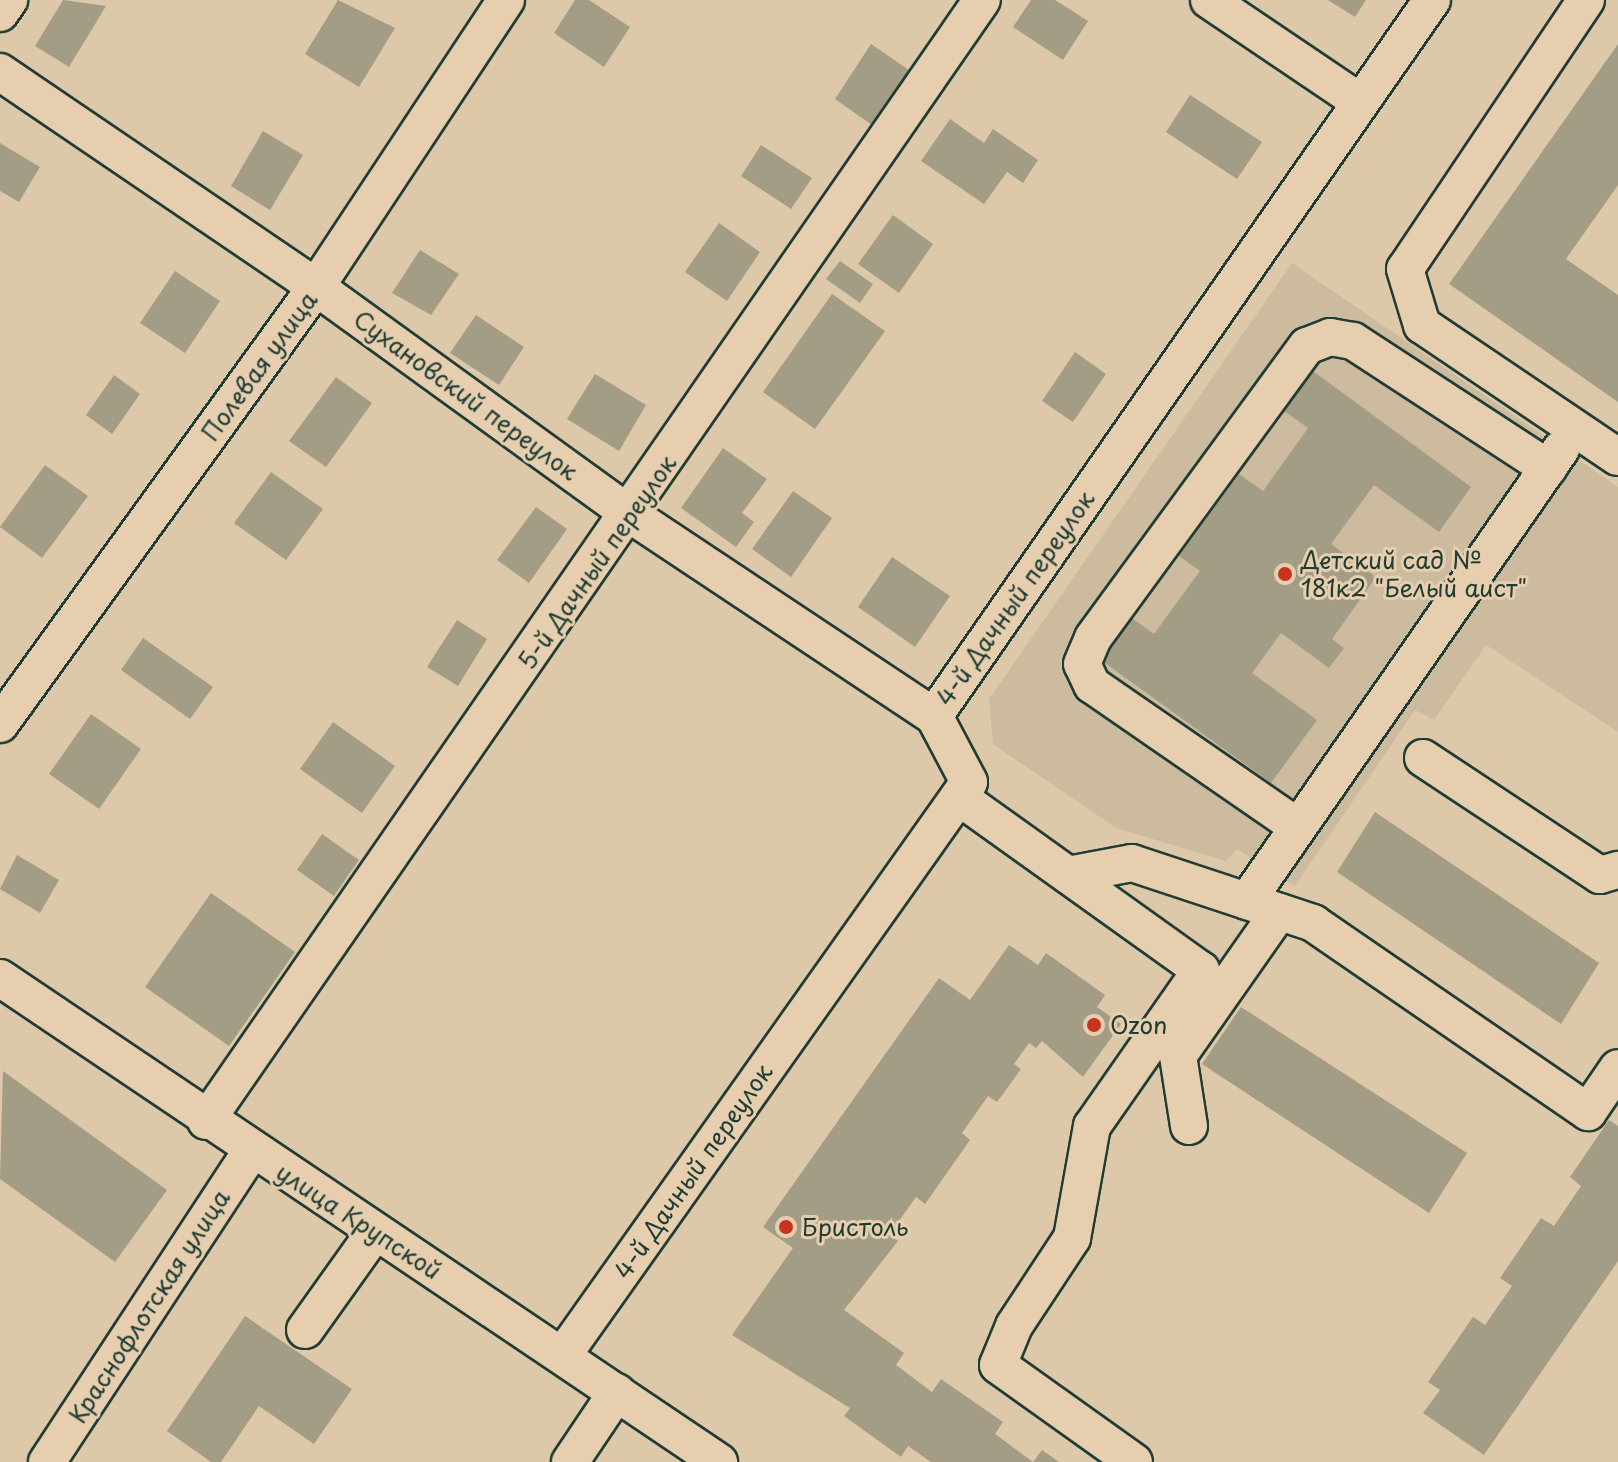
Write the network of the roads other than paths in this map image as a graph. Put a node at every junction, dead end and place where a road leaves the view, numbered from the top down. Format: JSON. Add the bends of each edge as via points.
{"nodes":[{"id":1,"x":9,"y":0,"type":"edge"},
{"id":2,"x":506,"y":0,"type":"edge"},
{"id":3,"x":982,"y":0,"type":"edge"},
{"id":4,"x":1209,"y":0,"type":"edge"},
{"id":5,"x":1432,"y":0,"type":"edge"},
{"id":6,"x":1586,"y":0,"type":"edge"},
{"id":7,"x":0,"y":13,"type":"edge"},
{"id":8,"x":0,"y":72,"type":"edge"},
{"id":9,"x":1360,"y":102,"type":"junction"},
{"id":10,"x":316,"y":287,"type":"junction"},
{"id":11,"x":1575,"y":428,"type":"junction"},
{"id":12,"x":1618,"y":457,"type":"edge"},
{"id":13,"x":1548,"y":468,"type":"junction"},
{"id":14,"x":631,"y":515,"type":"junction"},
{"id":15,"x":934,"y":716,"type":"junction"},
{"id":16,"x":0,"y":724,"type":"edge"},
{"id":17,"x":1423,"y":758,"type":"dead end"},
{"id":18,"x":959,"y":797,"type":"junction"},
{"id":19,"x":1298,"y":827,"type":"junction"},
{"id":20,"x":1618,"y":870,"type":"edge"},
{"id":21,"x":1068,"y":875,"type":"junction"},
{"id":22,"x":1263,"y":907,"type":"junction"},
{"id":23,"x":0,"y":978,"type":"edge"},
{"id":24,"x":1618,"y":1068,"type":"edge"},
{"id":25,"x":206,"y":1121,"type":"junction"},
{"id":26,"x":1189,"y":1126,"type":"dead end"},
{"id":27,"x":252,"y":1150,"type":"junction"},
{"id":28,"x":375,"y":1232,"type":"junction"},
{"id":29,"x":305,"y":1330,"type":"dead end"},
{"id":30,"x":563,"y":1355,"type":"junction"},
{"id":31,"x":617,"y":1392,"type":"junction"},
{"id":32,"x":47,"y":1462,"type":"edge"},
{"id":33,"x":570,"y":1462,"type":"edge"},
{"id":34,"x":719,"y":1462,"type":"edge"},
{"id":35,"x":1134,"y":1462,"type":"edge"}],
"edges":[{"from":1,"to":7,"type":"street"},
{"from":2,"to":10,"type":"street","name":"Полевая улица"},
{"from":3,"to":14,"type":"street","name":"5-й Дачный переулок"},
{"from":4,"to":9,"type":"street"},
{"from":5,"to":9,"type":"street","name":"4-й Дачный переулок"},
{"from":6,"to":11,"type":"street","via":[[1405,269],[1422,325]]},
{"from":8,"to":10,"type":"street","name":"Сухановский переулок"},
{"from":9,"to":15,"type":"street","name":"4-й Дачный переулок"},
{"from":10,"to":14,"type":"street","name":"Сухановский переулок"},
{"from":10,"to":16,"type":"street","name":"Полевая улица"},
{"from":11,"to":12,"type":"street"},
{"from":11,"to":13,"type":"street"},
{"from":13,"to":19,"type":"street"},
{"from":13,"to":19,"type":"street","via":[[1353,341],[1330,337],[1307,346],[1093,638],[1082,664],[1092,685]]},
{"from":14,"to":15,"type":"street","name":"Сухановский переулок"},
{"from":14,"to":25,"type":"street","name":"5-й Дачный переулок"},
{"from":15,"to":18,"type":"street","name":"4-й Дачный переулок","via":[[969,782]]},
{"from":17,"to":20,"type":"street","via":[[1600,875]]},
{"from":18,"to":21,"type":"street"},
{"from":18,"to":30,"type":"street","name":"4-й Дачный переулок"},
{"from":19,"to":22,"type":"street"},
{"from":21,"to":22,"type":"street","via":[[1132,863]]},
{"from":21,"to":35,"type":"street","via":[[1201,970],[1092,1126],[1072,1238],[1014,1326],[998,1365]]},
{"from":22,"to":24,"type":"street","via":[[1313,923],[1588,1112]]},
{"from":22,"to":26,"type":"street","via":[[1178,1056]]},
{"from":23,"to":25,"type":"street","name":"улица Крупской"},
{"from":25,"to":27,"type":"street","name":"улица Крупской"},
{"from":27,"to":28,"type":"street","name":"улица Крупской"},
{"from":27,"to":32,"type":"street","name":"Краснофлотская улица"},
{"from":28,"to":29,"type":"street"},
{"from":28,"to":30,"type":"street","name":"улица Крупской"},
{"from":30,"to":31,"type":"street","name":"улица Крупской"},
{"from":31,"to":33,"type":"street"},
{"from":31,"to":34,"type":"street","name":"улица Крупской"}]}
